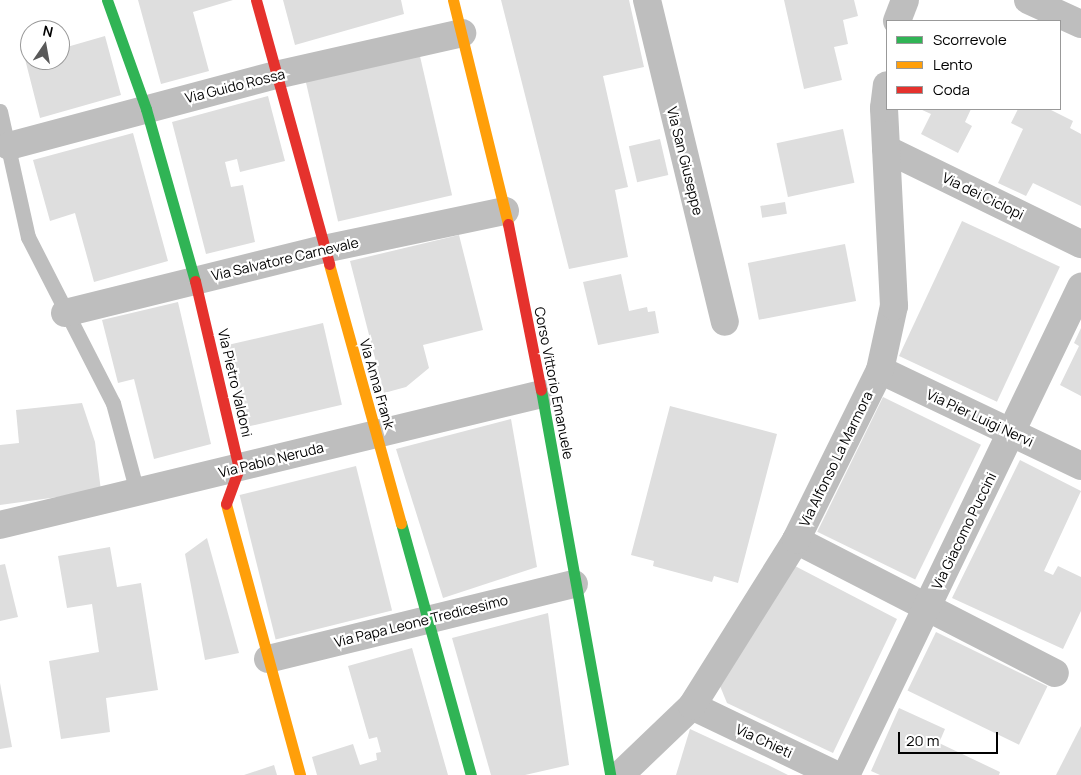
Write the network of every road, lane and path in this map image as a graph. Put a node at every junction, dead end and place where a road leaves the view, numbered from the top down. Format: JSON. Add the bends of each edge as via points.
{"nodes":[{"id":1,"x":107,"y":0,"type":"edge"},
{"id":2,"x":256,"y":0,"type":"edge"},
{"id":3,"x":453,"y":0,"type":"edge"},
{"id":4,"x":648,"y":0,"type":"edge"},
{"id":5,"x":905,"y":0,"type":"edge"},
{"id":6,"x":1028,"y":0,"type":"edge"},
{"id":7,"x":897,"y":20,"type":"edge"},
{"id":8,"x":1081,"y":24,"type":"edge"},
{"id":9,"x":462,"y":33,"type":"junction"},
{"id":10,"x":276,"y":76,"type":"junction"},
{"id":11,"x":146,"y":109,"type":"junction"},
{"id":12,"x":887,"y":110,"type":"edge"},
{"id":13,"x":0,"y":111,"type":"edge"},
{"id":14,"x":9,"y":146,"type":"junction"},
{"id":15,"x":886,"y":149,"type":"junction"},
{"id":16,"x":505,"y":211,"type":"junction"},
{"id":17,"x":1081,"y":244,"type":"edge"},
{"id":18,"x":324,"y":249,"type":"junction"},
{"id":19,"x":195,"y":281,"type":"junction"},
{"id":20,"x":1081,"y":287,"type":"edge"},
{"id":21,"x":66,"y":312,"type":"junction"},
{"id":22,"x":725,"y":322,"type":"dead end"},
{"id":23,"x":880,"y":370,"type":"junction"},
{"id":24,"x":542,"y":394,"type":"junction"},
{"id":25,"x":1011,"y":432,"type":"junction"},
{"id":26,"x":376,"y":434,"type":"junction"},
{"id":27,"x":1081,"y":466,"type":"edge"},
{"id":28,"x":239,"y":468,"type":"junction"},
{"id":29,"x":138,"y":492,"type":"junction"},
{"id":30,"x":0,"y":525,"type":"edge"},
{"id":31,"x":796,"y":540,"type":"junction"},
{"id":32,"x":574,"y":584,"type":"junction"},
{"id":33,"x":926,"y":609,"type":"junction"},
{"id":34,"x":428,"y":617,"type":"junction"},
{"id":35,"x":268,"y":659,"type":"junction"},
{"id":36,"x":1055,"y":673,"type":"dead end"},
{"id":37,"x":692,"y":706,"type":"junction"},
{"id":38,"x":300,"y":775,"type":"edge"},
{"id":39,"x":471,"y":775,"type":"edge"},
{"id":40,"x":610,"y":775,"type":"edge"},
{"id":41,"x":620,"y":775,"type":"edge"},
{"id":42,"x":836,"y":775,"type":"edge"},
{"id":43,"x":846,"y":775,"type":"edge"}],
"edges":[{"from":1,"to":11,"type":"street","name":"Via Pietro Valdoni"},
{"from":2,"to":10,"type":"street","name":"Via Anna Frank"},
{"from":3,"to":9,"type":"street","name":"Corso Vittorio Emanuele"},
{"from":4,"to":22,"type":"street","name":"Via San Giuseppe"},
{"from":5,"to":7,"type":"street"},
{"from":6,"to":8,"type":"street"},
{"from":9,"to":10,"type":"street","name":"Via Guido Rossa"},
{"from":9,"to":16,"type":"street","name":"Corso Vittorio Emanuele"},
{"from":10,"to":11,"type":"street","name":"Via Guido Rossa"},
{"from":10,"to":18,"type":"street","name":"Via Anna Frank"},
{"from":11,"to":14,"type":"street","name":"Via Guido Rossa"},
{"from":11,"to":19,"type":"street","name":"Via Pietro Valdoni"},
{"from":12,"to":15,"type":"street","name":"Via Alfonso La Marmora"},
{"from":13,"to":14,"type":"lane"},
{"from":14,"to":21,"type":"lane","via":[[28,237]]},
{"from":15,"to":17,"type":"street","name":"Via dei Ciclopi"},
{"from":15,"to":23,"type":"street","name":"Via Alfonso La Marmora","via":[[894,306]]},
{"from":16,"to":18,"type":"street","name":"Via Salvatore Carnevale"},
{"from":16,"to":24,"type":"street","name":"Corso Vittorio Emanuele"},
{"from":18,"to":19,"type":"street","name":"Via Salvatore Carnevale"},
{"from":18,"to":26,"type":"street","name":"Via Anna Frank"},
{"from":19,"to":21,"type":"street","name":"Via Salvatore Carnevale"},
{"from":19,"to":28,"type":"street","name":"Via Pietro Valdoni"},
{"from":20,"to":25,"type":"street","name":"Via Giacomo Puccini"},
{"from":21,"to":29,"type":"lane","via":[[113,403]]},
{"from":23,"to":25,"type":"street","name":"Via Pier Luigi Nervi"},
{"from":23,"to":31,"type":"street","name":"Via Alfonso La Marmora"},
{"from":24,"to":26,"type":"street","name":"Via Pablo Neruda"},
{"from":24,"to":32,"type":"street","name":"Corso Vittorio Emanuele"},
{"from":25,"to":27,"type":"street","name":"Via Pier Luigi Nervi"},
{"from":25,"to":33,"type":"street","name":"Via Giacomo Puccini"},
{"from":26,"to":28,"type":"street","name":"Via Pablo Neruda"},
{"from":26,"to":34,"type":"street","name":"Via Anna Frank"},
{"from":28,"to":29,"type":"street","name":"Via Pablo Neruda"},
{"from":28,"to":35,"type":"street","via":[[226,503]]},
{"from":29,"to":30,"type":"street","name":"Via Pablo Neruda"},
{"from":31,"to":33,"type":"street"},
{"from":31,"to":37,"type":"street","name":"Via Alfonso La Marmora"},
{"from":32,"to":34,"type":"street","name":"Via Papa Leone Tredicesimo"},
{"from":32,"to":40,"type":"street","name":"Corso Vittorio Emanuele"},
{"from":33,"to":36,"type":"street"},
{"from":33,"to":43,"type":"street","name":"Via Giacomo Puccini"},
{"from":34,"to":35,"type":"street","name":"Via Papa Leone Tredicesimo"},
{"from":34,"to":39,"type":"street","name":"Via Anna Frank"},
{"from":35,"to":38,"type":"street"},
{"from":37,"to":41,"type":"street","name":"Via Alfonso La Marmora"},
{"from":37,"to":42,"type":"street","name":"Via Chieti"}]}
